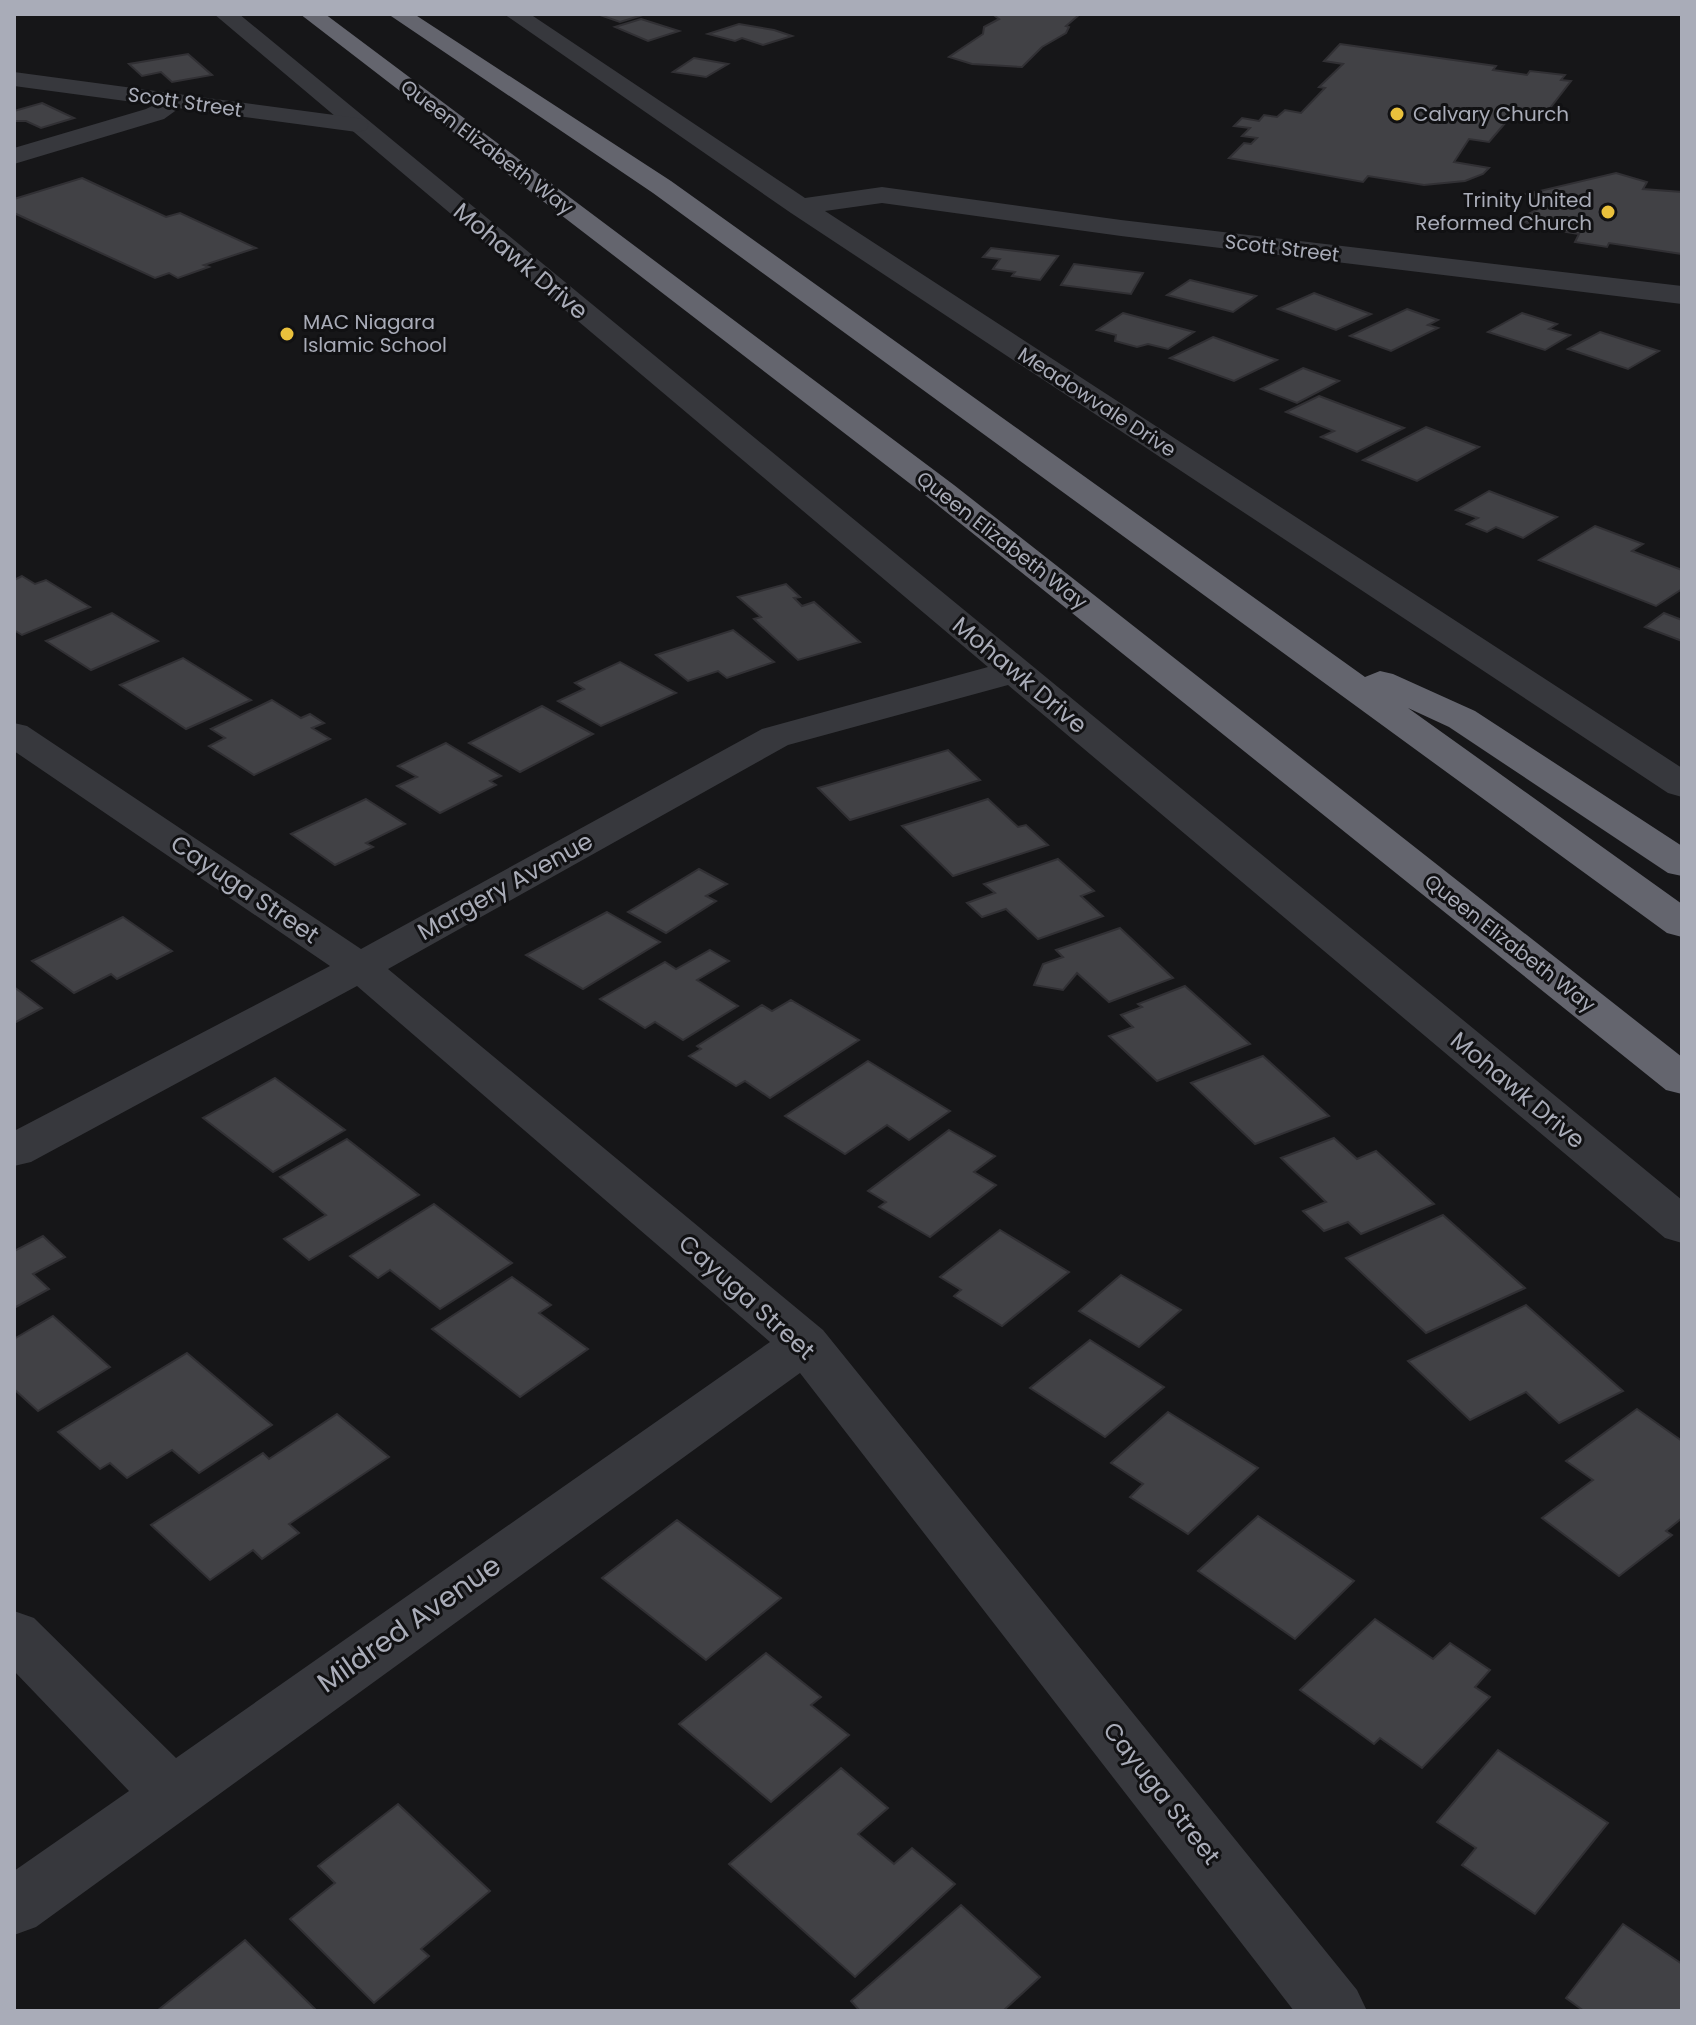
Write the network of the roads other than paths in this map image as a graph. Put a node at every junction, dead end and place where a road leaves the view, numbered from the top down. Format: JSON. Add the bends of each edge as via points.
{"nodes":[{"id":1,"x":225,"y":14,"type":"edge"},
{"id":2,"x":311,"y":14,"type":"edge"},
{"id":3,"x":399,"y":14,"type":"edge"},
{"id":4,"x":515,"y":14,"type":"edge"},
{"id":5,"x":14,"y":79,"type":"edge"},
{"id":6,"x":177,"y":101,"type":"junction"},
{"id":7,"x":357,"y":125,"type":"junction"},
{"id":8,"x":14,"y":156,"type":"edge"},
{"id":9,"x":762,"y":182,"type":"junction"},
{"id":10,"x":882,"y":195,"type":"junction"},
{"id":11,"x":800,"y":207,"type":"junction"},
{"id":12,"x":1682,"y":295,"type":"edge"},
{"id":13,"x":1301,"y":648,"type":"junction"},
{"id":14,"x":1016,"y":671,"type":"junction"},
{"id":15,"x":14,"y":734,"type":"edge"},
{"id":16,"x":1682,"y":785,"type":"edge"},
{"id":17,"x":1682,"y":864,"type":"edge"},
{"id":18,"x":1682,"y":924,"type":"edge"},
{"id":19,"x":360,"y":967,"type":"junction"},
{"id":20,"x":1682,"y":1080,"type":"edge"},
{"id":21,"x":14,"y":1151,"type":"edge"},
{"id":22,"x":1682,"y":1226,"type":"edge"},
{"id":23,"x":805,"y":1343,"type":"junction"},
{"id":24,"x":14,"y":1634,"type":"edge"},
{"id":25,"x":171,"y":1793,"type":"junction"},
{"id":26,"x":14,"y":1907,"type":"edge"},
{"id":27,"x":1321,"y":2006,"type":"edge"}],
"edges":[{"from":1,"to":7,"type":"street","name":"Mohawk Drive"},
{"from":2,"to":20,"type":"highway","name":"Queen Elizabeth Way","via":[[942,492]]},
{"from":3,"to":13,"type":"highway","via":[[662,187]]},
{"from":4,"to":9,"type":"street","name":"Meadowvale Drive"},
{"from":5,"to":6,"type":"street","name":"Scott Street"},
{"from":6,"to":7,"type":"street","name":"Scott Street"},
{"from":6,"to":8,"type":"street","via":[[155,114]]},
{"from":7,"to":14,"type":"street","name":"Mohawk Drive"},
{"from":9,"to":10,"type":"street","name":"Scott Street","via":[[829,184]]},
{"from":9,"to":11,"type":"street","name":"Meadowvale Drive"},
{"from":10,"to":11,"type":"street","name":"Scott Street"},
{"from":10,"to":12,"type":"street","name":"Scott Street"},
{"from":11,"to":16,"type":"street","name":"Meadowvale Drive"},
{"from":13,"to":17,"type":"highway","via":[[1462,719]]},
{"from":13,"to":18,"type":"highway"},
{"from":14,"to":19,"type":"street","name":"Margery Avenue","via":[[775,737]]},
{"from":14,"to":22,"type":"street","name":"Mohawk Drive"},
{"from":15,"to":19,"type":"street","name":"Cayuga Street"},
{"from":19,"to":21,"type":"street","name":"Margery Avenue"},
{"from":19,"to":23,"type":"street","name":"Cayuga Street"},
{"from":23,"to":25,"type":"street","name":"Mildred Avenue"},
{"from":23,"to":27,"type":"street","name":"Cayuga Street"},
{"from":24,"to":25,"type":"street"},
{"from":25,"to":26,"type":"street","name":"Mildred Avenue"}]}
